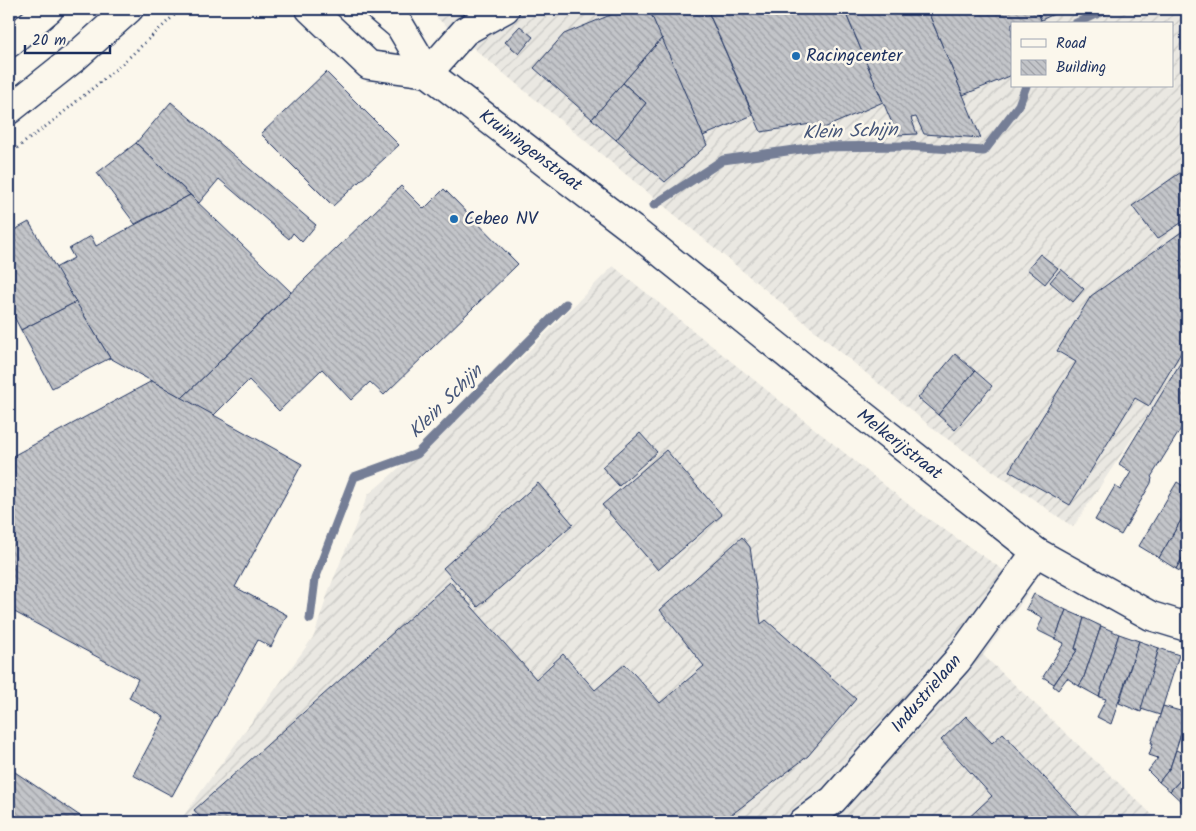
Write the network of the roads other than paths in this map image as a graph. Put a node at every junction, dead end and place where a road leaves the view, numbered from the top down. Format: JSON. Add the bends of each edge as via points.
{"nodes":[{"id":1,"x":49,"y":9,"type":"edge"},
{"id":2,"x":129,"y":9,"type":"edge"},
{"id":3,"x":310,"y":9,"type":"edge"},
{"id":4,"x":380,"y":9,"type":"edge"},
{"id":5,"x":505,"y":9,"type":"edge"},
{"id":6,"x":9,"y":43,"type":"edge"},
{"id":7,"x":428,"y":73,"type":"junction"},
{"id":8,"x":9,"y":110,"type":"edge"},
{"id":9,"x":632,"y":229,"type":"joint"},
{"id":10,"x":1036,"y":552,"type":"junction"},
{"id":11,"x":1187,"y":626,"type":"edge"},
{"id":12,"x":803,"y":822,"type":"edge"}],
"edges":[{"from":1,"to":6,"type":"street"},
{"from":2,"to":8,"type":"street"},
{"from":3,"to":7,"type":"street","via":[[369,66]]},
{"from":4,"to":7,"type":"street","name":"Kruiningenstraat","via":[[400,26]]},
{"from":5,"to":7,"type":"street","via":[[465,31]]},
{"from":7,"to":9,"type":"street","name":"Kruiningenstraat"},
{"from":9,"to":10,"type":"street","name":"Melkerijstraat"},
{"from":10,"to":11,"type":"street","name":"Melkerijstraat","via":[[1151,616]]},
{"from":10,"to":12,"type":"street","name":"Industrielaan","via":[[958,661],[833,800]]}]}
